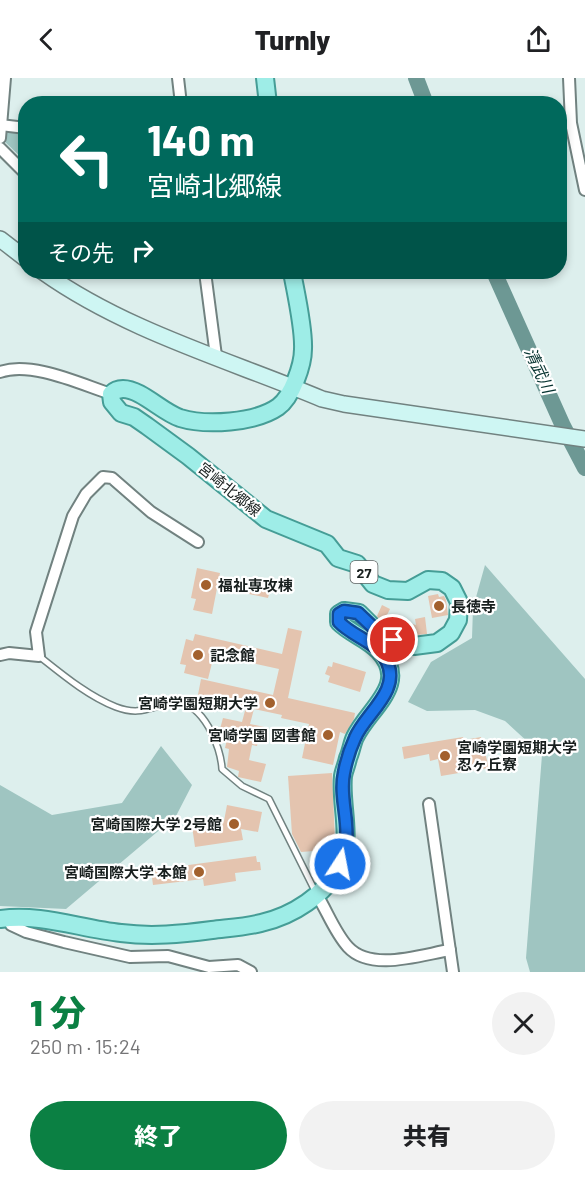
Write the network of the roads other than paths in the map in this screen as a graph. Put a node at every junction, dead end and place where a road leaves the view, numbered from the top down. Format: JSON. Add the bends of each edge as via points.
{"nodes":[{"id":1,"x":5,"y":78,"type":"edge"},
{"id":2,"x":178,"y":78,"type":"edge"},
{"id":3,"x":265,"y":78,"type":"edge"},
{"id":4,"x":569,"y":78,"type":"edge"},
{"id":5,"x":180,"y":96,"type":"edge"},
{"id":6,"x":267,"y":96,"type":"edge"},
{"id":7,"x":0,"y":126,"type":"edge"},
{"id":8,"x":18,"y":127,"type":"edge"},
{"id":9,"x":0,"y":138,"type":"edge"},
{"id":10,"x":0,"y":148,"type":"edge"},
{"id":11,"x":18,"y":166,"type":"edge"},
{"id":12,"x":585,"y":190,"type":"edge"},
{"id":13,"x":0,"y":238,"type":"edge"},
{"id":14,"x":18,"y":253,"type":"edge"},
{"id":15,"x":56,"y":279,"type":"edge"},
{"id":16,"x":206,"y":279,"type":"edge"},
{"id":17,"x":293,"y":279,"type":"edge"},
{"id":18,"x":216,"y":356,"type":"junction"},
{"id":19,"x":0,"y":372,"type":"edge"},
{"id":20,"x":293,"y":387,"type":"junction"},
{"id":21,"x":111,"y":394,"type":"junction"},
{"id":22,"x":585,"y":439,"type":"edge"},
{"id":23,"x":198,"y":542,"type":"dead end"},
{"id":24,"x":0,"y":655,"type":"edge"},
{"id":25,"x":39,"y":656,"type":"junction"},
{"id":26,"x":429,"y":804,"type":"dead end"},
{"id":27,"x":317,"y":895,"type":"junction"},
{"id":28,"x":4,"y":918,"type":"edge"},
{"id":29,"x":450,"y":950,"type":"junction"},
{"id":30,"x":251,"y":972,"type":"edge"},
{"id":31,"x":453,"y":972,"type":"edge"}],
"edges":[{"from":1,"to":7,"type":"street"},
{"from":2,"to":5,"type":"street"},
{"from":3,"to":6,"type":"main road"},
{"from":4,"to":12,"type":"street","via":[[571,123]]},
{"from":7,"to":8,"type":"street"},
{"from":7,"to":9,"type":"street"},
{"from":10,"to":11,"type":"street"},
{"from":13,"to":14,"type":"street"},
{"from":15,"to":18,"type":"street","via":[[105,309]]},
{"from":16,"to":18,"type":"street"},
{"from":17,"to":20,"type":"main road","via":[[303,348]]},
{"from":18,"to":20,"type":"street"},
{"from":19,"to":21,"type":"street","via":[[31,369]]},
{"from":20,"to":21,"type":"main road","via":[[280,406],[263,415],[218,422],[178,417],[123,388]]},
{"from":20,"to":22,"type":"street","via":[[344,404]]},
{"from":21,"to":27,"type":"main road","name":"宮崎北郷線","number":"27","via":[[112,402],[121,412],[155,432],[266,519],[327,544],[338,558],[357,564],[374,584],[388,590],[408,591],[428,580],[442,582],[452,588],[459,602],[458,620],[451,633],[437,643],[414,646],[377,631],[358,613],[339,614],[339,622],[348,631],[378,650],[391,675],[387,692],[355,737],[343,775],[346,841],[330,883]]},
{"from":23,"to":25,"type":"street","via":[[151,512],[112,478],[103,477],[86,494],[73,516],[36,632]]},
{"from":24,"to":25,"type":"street"},
{"from":25,"to":27,"type":"lane","via":[[95,697],[118,708],[140,712],[178,703],[201,717],[212,732],[222,769],[242,786],[269,800]]},
{"from":26,"to":29,"type":"street"},
{"from":27,"to":28,"type":"main road","name":"宮崎北郷線","number":"27","via":[[290,913],[262,923],[164,936],[25,917]]},
{"from":27,"to":29,"type":"street","via":[[346,945],[360,957],[380,961]]},
{"from":28,"to":30,"type":"street","via":[[26,933],[130,957],[168,956],[209,967],[238,964]]},
{"from":29,"to":31,"type":"street"}]}
